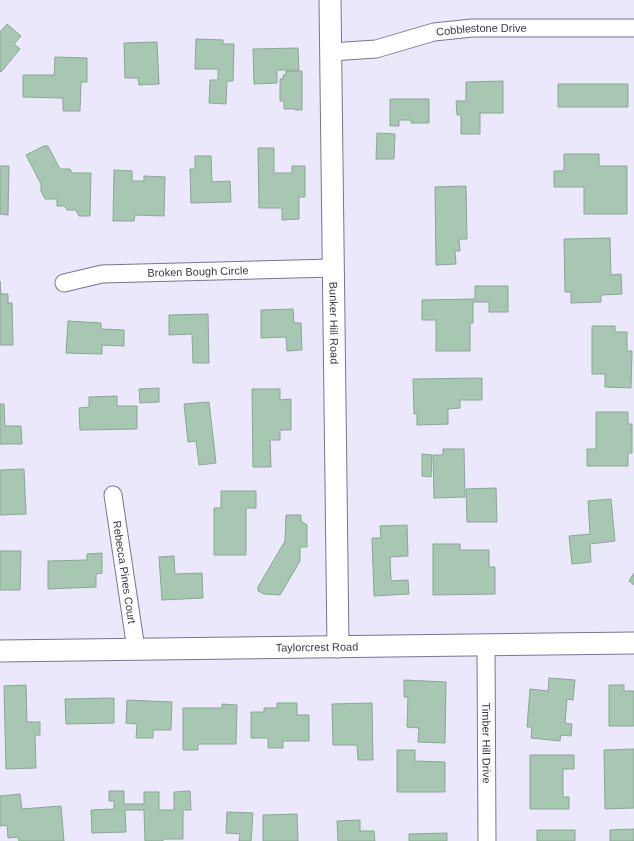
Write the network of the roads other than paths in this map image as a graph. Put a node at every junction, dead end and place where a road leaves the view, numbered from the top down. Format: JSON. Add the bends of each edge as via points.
{"nodes":[{"id":1,"x":330,"y":0,"type":"edge"},
{"id":2,"x":634,"y":28,"type":"edge"},
{"id":3,"x":331,"y":52,"type":"junction"},
{"id":4,"x":334,"y":268,"type":"junction"},
{"id":5,"x":64,"y":283,"type":"dead end"},
{"id":6,"x":113,"y":495,"type":"dead end"},
{"id":7,"x":634,"y":643,"type":"edge"},
{"id":8,"x":486,"y":645,"type":"junction"},
{"id":9,"x":338,"y":647,"type":"junction"},
{"id":10,"x":136,"y":649,"type":"junction"},
{"id":11,"x":0,"y":651,"type":"edge"},
{"id":12,"x":487,"y":841,"type":"edge"}],
"edges":[{"from":1,"to":3,"type":"street","name":"Bunker Hill Road"},
{"from":2,"to":3,"type":"street","name":"Cobblestone Drive","via":[[472,28],[434,32],[376,49]]},
{"from":3,"to":4,"type":"street","name":"Bunker Hill Road"},
{"from":4,"to":5,"type":"street","name":"Broken Bough Circle","via":[[102,274]]},
{"from":4,"to":9,"type":"street","name":"Bunker Hill Road"},
{"from":6,"to":10,"type":"street","name":"Rebecca Pines Court"},
{"from":7,"to":8,"type":"street","name":"Taylorcrest Road"},
{"from":8,"to":9,"type":"street","name":"Taylorcrest Road"},
{"from":8,"to":12,"type":"street","name":"Timber Hill Drive"},
{"from":9,"to":10,"type":"street","name":"Taylorcrest Road"},
{"from":10,"to":11,"type":"street","name":"Taylorcrest Road"}]}
